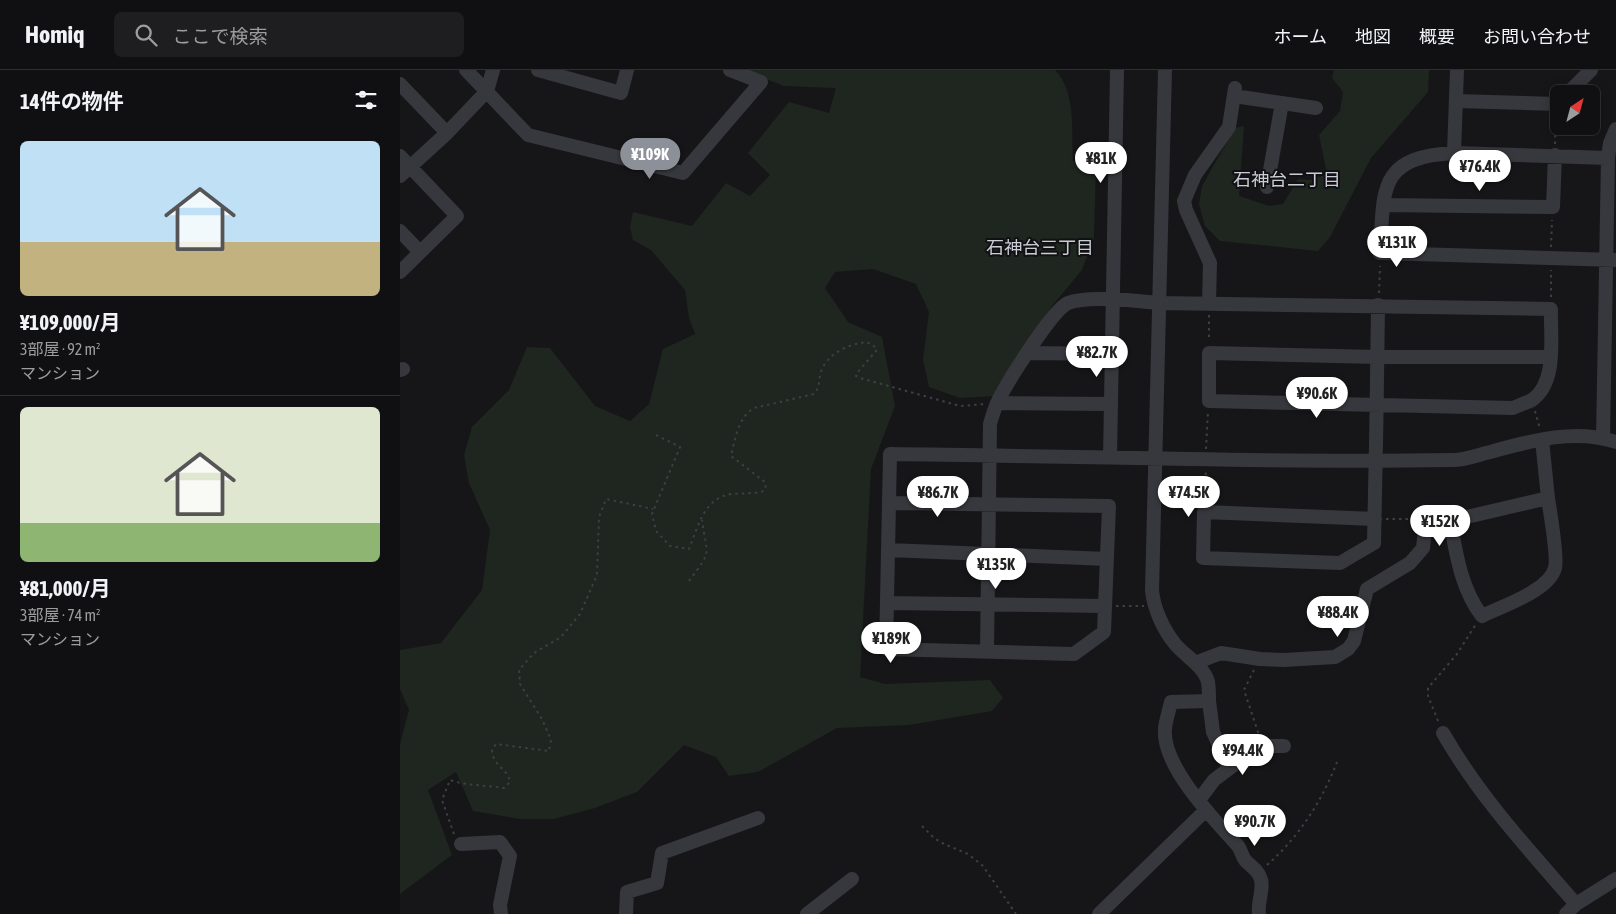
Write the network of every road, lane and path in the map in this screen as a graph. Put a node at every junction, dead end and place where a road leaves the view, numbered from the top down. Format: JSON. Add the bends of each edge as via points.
{"nodes":[{"id":1,"x":466,"y":70,"type":"edge"},
{"id":2,"x":493,"y":70,"type":"edge"},
{"id":3,"x":538,"y":70,"type":"edge"},
{"id":4,"x":627,"y":70,"type":"edge"},
{"id":5,"x":730,"y":70,"type":"edge"},
{"id":6,"x":1117,"y":70,"type":"edge"},
{"id":7,"x":1165,"y":70,"type":"edge"},
{"id":8,"x":1457,"y":70,"type":"edge"},
{"id":9,"x":1592,"y":70,"type":"edge"},
{"id":10,"x":400,"y":84,"type":"edge"},
{"id":11,"x":1576,"y":85,"type":"edge"},
{"id":12,"x":487,"y":91,"type":"junction"},
{"id":13,"x":1456,"y":101,"type":"junction"},
{"id":14,"x":1550,"y":102,"type":"edge"},
{"id":15,"x":1282,"y":103,"type":"junction"},
{"id":16,"x":1316,"y":108,"type":"dead end"},
{"id":17,"x":1616,"y":129,"type":"edge"},
{"id":18,"x":447,"y":133,"type":"junction"},
{"id":19,"x":1556,"y":135,"type":"edge"},
{"id":20,"x":1454,"y":153,"type":"junction"},
{"id":21,"x":1555,"y":155,"type":"junction"},
{"id":22,"x":400,"y":156,"type":"edge"},
{"id":23,"x":1608,"y":158,"type":"junction"},
{"id":24,"x":405,"y":172,"type":"edge"},
{"id":25,"x":1267,"y":187,"type":"dead end"},
{"id":26,"x":1383,"y":205,"type":"junction"},
{"id":27,"x":400,"y":231,"type":"edge"},
{"id":28,"x":420,"y":252,"type":"junction"},
{"id":29,"x":1380,"y":253,"type":"junction"},
{"id":30,"x":1611,"y":259,"type":"edge"},
{"id":31,"x":400,"y":272,"type":"edge"},
{"id":32,"x":1113,"y":298,"type":"junction"},
{"id":33,"x":1160,"y":302,"type":"junction"},
{"id":34,"x":1209,"y":303,"type":"junction"},
{"id":35,"x":1378,"y":305,"type":"junction"},
{"id":36,"x":1029,"y":353,"type":"junction"},
{"id":37,"x":1210,"y":353,"type":"junction"},
{"id":38,"x":1112,"y":354,"type":"junction"},
{"id":39,"x":1378,"y":357,"type":"junction"},
{"id":40,"x":1550,"y":357,"type":"junction"},
{"id":41,"x":1532,"y":400,"type":"junction"},
{"id":42,"x":997,"y":403,"type":"junction"},
{"id":43,"x":1110,"y":404,"type":"junction"},
{"id":44,"x":1377,"y":406,"type":"junction"},
{"id":45,"x":656,"y":434,"type":"dead end"},
{"id":46,"x":1542,"y":440,"type":"junction"},
{"id":47,"x":1610,"y":440,"type":"edge"},
{"id":48,"x":989,"y":455,"type":"junction"},
{"id":49,"x":1110,"y":457,"type":"junction"},
{"id":50,"x":1156,"y":458,"type":"junction"},
{"id":51,"x":1376,"y":461,"type":"junction"},
{"id":52,"x":1548,"y":498,"type":"junction"},
{"id":53,"x":889,"y":503,"type":"junction"},
{"id":54,"x":989,"y":504,"type":"junction"},
{"id":55,"x":654,"y":509,"type":"junction"},
{"id":56,"x":702,"y":518,"type":"junction"},
{"id":57,"x":1375,"y":519,"type":"junction"},
{"id":58,"x":1426,"y":519,"type":"junction"},
{"id":59,"x":1450,"y":520,"type":"junction"},
{"id":60,"x":888,"y":550,"type":"junction"},
{"id":61,"x":989,"y":553,"type":"junction"},
{"id":62,"x":1107,"y":558,"type":"junction"},
{"id":63,"x":689,"y":581,"type":"dead end"},
{"id":64,"x":887,"y":603,"type":"junction"},
{"id":65,"x":988,"y":604,"type":"junction"},
{"id":66,"x":1154,"y":605,"type":"junction"},
{"id":67,"x":1105,"y":606,"type":"junction"},
{"id":68,"x":1482,"y":616,"type":"junction"},
{"id":69,"x":987,"y":651,"type":"junction"},
{"id":70,"x":1260,"y":659,"type":"junction"},
{"id":71,"x":1195,"y":663,"type":"junction"},
{"id":72,"x":1209,"y":701,"type":"junction"},
{"id":73,"x":1443,"y":733,"type":"joint"},
{"id":74,"x":1259,"y":746,"type":"junction"},
{"id":75,"x":1284,"y":746,"type":"dead end"},
{"id":76,"x":1337,"y":762,"type":"dead end"},
{"id":77,"x":1229,"y":768,"type":"junction"},
{"id":78,"x":1202,"y":805,"type":"junction"},
{"id":79,"x":758,"y":818,"type":"dead end"},
{"id":80,"x":922,"y":826,"type":"dead end"},
{"id":81,"x":461,"y":844,"type":"joint"},
{"id":82,"x":1258,"y":873,"type":"junction"},
{"id":83,"x":852,"y":879,"type":"dead end"},
{"id":84,"x":1616,"y":879,"type":"edge"},
{"id":85,"x":1576,"y":904,"type":"junction"},
{"id":86,"x":501,"y":914,"type":"edge"},
{"id":87,"x":626,"y":914,"type":"edge"},
{"id":88,"x":807,"y":914,"type":"edge"},
{"id":89,"x":1016,"y":914,"type":"edge"},
{"id":90,"x":1099,"y":914,"type":"edge"},
{"id":91,"x":1259,"y":914,"type":"edge"},
{"id":92,"x":1566,"y":914,"type":"edge"}],
"edges":[{"from":1,"to":12,"type":"street"},
{"from":2,"to":12,"type":"street"},
{"from":3,"to":4,"type":"street","via":[[621,93]]},
{"from":5,"to":12,"type":"street","via":[[761,82],[683,173],[528,135]]},
{"from":6,"to":32,"type":"street"},
{"from":7,"to":33,"type":"street"},
{"from":8,"to":13,"type":"street"},
{"from":9,"to":11,"type":"street"},
{"from":10,"to":18,"type":"street"},
{"from":12,"to":18,"type":"street"},
{"from":13,"to":14,"type":"street"},
{"from":13,"to":20,"type":"street"},
{"from":15,"to":16,"type":"street"},
{"from":15,"to":25,"type":"street"},
{"from":15,"to":34,"type":"street","via":[[1234,92],[1229,127],[1195,174],[1184,202],[1210,263]]},
{"from":17,"to":23,"type":"street"},
{"from":18,"to":24,"type":"street"},
{"from":19,"to":21,"type":"path"},
{"from":20,"to":21,"type":"street"},
{"from":20,"to":26,"type":"street","via":[[1432,154],[1400,167],[1384,191]]},
{"from":21,"to":23,"type":"street"},
{"from":21,"to":26,"type":"street","via":[[1553,207]]},
{"from":22,"to":24,"type":"street"},
{"from":23,"to":30,"type":"street"},
{"from":24,"to":28,"type":"street","via":[[457,216]]},
{"from":26,"to":29,"type":"street"},
{"from":27,"to":28,"type":"street"},
{"from":28,"to":31,"type":"street"},
{"from":29,"to":30,"type":"street"},
{"from":29,"to":35,"type":"path"},
{"from":30,"to":47,"type":"street"},
{"from":32,"to":33,"type":"street"},
{"from":32,"to":36,"type":"street","via":[[1068,304],[1055,314]]},
{"from":32,"to":38,"type":"street"},
{"from":33,"to":34,"type":"street"},
{"from":33,"to":50,"type":"street"},
{"from":34,"to":35,"type":"street"},
{"from":34,"to":37,"type":"path"},
{"from":35,"to":39,"type":"street"},
{"from":35,"to":40,"type":"street","via":[[1550,310]]},
{"from":36,"to":38,"type":"street"},
{"from":36,"to":42,"type":"street"},
{"from":37,"to":39,"type":"street"},
{"from":37,"to":44,"type":"street","via":[[1209,401]]},
{"from":38,"to":43,"type":"street"},
{"from":39,"to":40,"type":"street"},
{"from":39,"to":44,"type":"street"},
{"from":40,"to":41,"type":"street","via":[[1544,386]]},
{"from":41,"to":44,"type":"street","via":[[1513,408]]},
{"from":41,"to":46,"type":"path"},
{"from":42,"to":43,"type":"street"},
{"from":42,"to":48,"type":"street","via":[[990,424]]},
{"from":42,"to":56,"type":"path","via":[[960,406],[860,378],[857,373],[877,348],[867,342],[842,348],[824,368],[814,394],[754,408],[745,414],[731,456],[765,482],[764,491],[721,496],[710,503]]},
{"from":43,"to":49,"type":"street"},
{"from":44,"to":51,"type":"street"},
{"from":45,"to":55,"type":"path","via":[[680,448]]},
{"from":46,"to":47,"type":"street","via":[[1571,436]]},
{"from":46,"to":51,"type":"street","via":[[1457,460]]},
{"from":46,"to":52,"type":"street"},
{"from":48,"to":49,"type":"street"},
{"from":48,"to":53,"type":"street","via":[[890,454]]},
{"from":48,"to":54,"type":"street"},
{"from":49,"to":50,"type":"street"},
{"from":50,"to":51,"type":"street"},
{"from":50,"to":66,"type":"street"},
{"from":51,"to":57,"type":"street"},
{"from":52,"to":59,"type":"street"},
{"from":52,"to":68,"type":"street","via":[[1555,567],[1549,578],[1535,591]]},
{"from":53,"to":54,"type":"street"},
{"from":53,"to":60,"type":"street"},
{"from":54,"to":61,"type":"street"},
{"from":54,"to":62,"type":"street","via":[[1109,506]]},
{"from":55,"to":56,"type":"path","via":[[656,531],[670,546],[689,549]]},
{"from":55,"to":81,"type":"path","via":[[606,499],[598,517],[597,575],[580,614],[561,637],[534,653],[519,670],[520,684],[551,740],[549,751],[496,744],[492,759],[509,776],[510,782],[504,788],[484,784],[463,785],[450,780],[442,800],[453,832]]},
{"from":56,"to":63,"type":"path","via":[[708,553]]},
{"from":57,"to":57,"type":"street","via":[[1204,512],[1203,558],[1340,563],[1374,543]]},
{"from":57,"to":58,"type":"path"},
{"from":58,"to":59,"type":"street"},
{"from":58,"to":70,"type":"street","via":[[1422,548],[1410,563],[1367,589],[1354,641],[1348,649],[1335,658]]},
{"from":59,"to":68,"type":"street","via":[[1459,569]]},
{"from":60,"to":61,"type":"street"},
{"from":60,"to":64,"type":"street"},
{"from":61,"to":62,"type":"street"},
{"from":61,"to":65,"type":"street"},
{"from":62,"to":67,"type":"street"},
{"from":64,"to":65,"type":"street"},
{"from":64,"to":69,"type":"street","via":[[886,649]]},
{"from":65,"to":67,"type":"street"},
{"from":65,"to":69,"type":"street"},
{"from":66,"to":67,"type":"path"},
{"from":66,"to":71,"type":"street","via":[[1175,644]]},
{"from":67,"to":69,"type":"street","via":[[1104,632],[1074,654]]},
{"from":68,"to":73,"type":"path","via":[[1457,654],[1428,688],[1428,696]]},
{"from":70,"to":71,"type":"street","via":[[1222,654]]},
{"from":70,"to":74,"type":"path","via":[[1244,690],[1258,727]]},
{"from":71,"to":72,"type":"street","via":[[1208,680]]},
{"from":72,"to":77,"type":"street","via":[[1213,732]]},
{"from":72,"to":78,"type":"street","via":[[1171,702],[1165,729],[1166,743],[1180,775]]},
{"from":73,"to":85,"type":"street","via":[[1459,761],[1511,830]]},
{"from":74,"to":75,"type":"street"},
{"from":74,"to":77,"type":"street"},
{"from":76,"to":82,"type":"path","via":[[1308,820],[1286,848]]},
{"from":77,"to":78,"type":"street","via":[[1214,780]]},
{"from":78,"to":82,"type":"street"},
{"from":78,"to":90,"type":"street"},
{"from":79,"to":87,"type":"street","via":[[662,853],[657,883],[627,892]]},
{"from":80,"to":89,"type":"path","via":[[934,838],[968,854],[983,866]]},
{"from":81,"to":86,"type":"street","via":[[500,842],[510,856]]},
{"from":82,"to":91,"type":"street","via":[[1262,879]]},
{"from":83,"to":88,"type":"street"},
{"from":84,"to":85,"type":"street"},
{"from":85,"to":92,"type":"street"}]}
